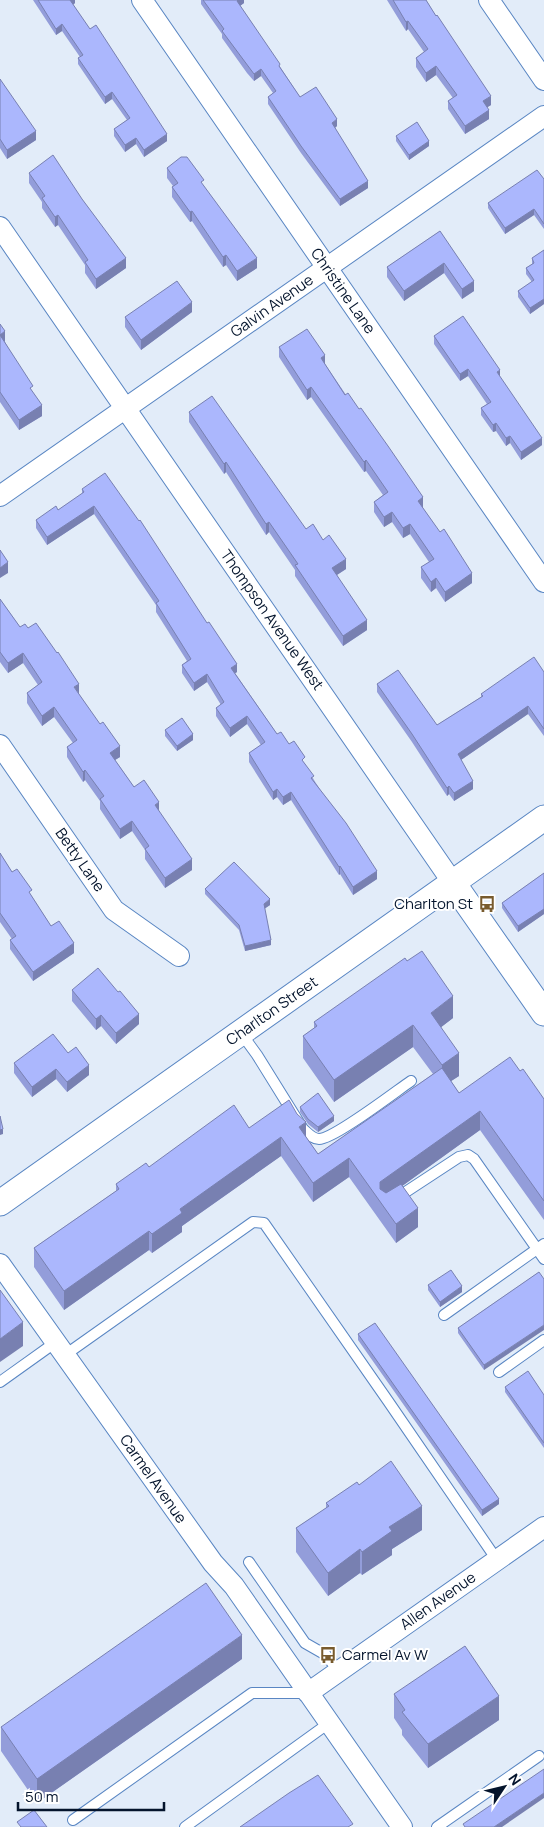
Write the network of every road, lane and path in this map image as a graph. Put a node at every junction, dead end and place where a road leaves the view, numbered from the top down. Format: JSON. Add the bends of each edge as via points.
{"nodes":[{"id":1,"x":142,"y":0,"type":"edge"},
{"id":2,"x":489,"y":0,"type":"edge"},
{"id":3,"x":544,"y":80,"type":"edge"},
{"id":4,"x":544,"y":116,"type":"edge"},
{"id":5,"x":0,"y":227,"type":"edge"},
{"id":6,"x":327,"y":268,"type":"junction"},
{"id":7,"x":125,"y":408,"type":"junction"},
{"id":8,"x":0,"y":496,"type":"edge"},
{"id":9,"x":544,"y":582,"type":"edge"},
{"id":10,"x":0,"y":744,"type":"edge"},
{"id":11,"x":544,"y":818,"type":"edge"},
{"id":12,"x":453,"y":883,"type":"junction"},
{"id":13,"x":179,"y":956,"type":"dead end"},
{"id":14,"x":544,"y":1013,"type":"edge"},
{"id":15,"x":241,"y":1032,"type":"junction"},
{"id":16,"x":411,"y":1080,"type":"dead end"},
{"id":17,"x":0,"y":1203,"type":"edge"},
{"id":18,"x":386,"y":1205,"type":"edge"},
{"id":19,"x":540,"y":1247,"type":"edge"},
{"id":20,"x":544,"y":1259,"type":"edge"},
{"id":21,"x":0,"y":1264,"type":"edge"},
{"id":22,"x":444,"y":1315,"type":"dead end"},
{"id":23,"x":544,"y":1340,"type":"edge"},
{"id":24,"x":60,"y":1349,"type":"junction"},
{"id":25,"x":499,"y":1372,"type":"dead end"},
{"id":26,"x":0,"y":1382,"type":"edge"},
{"id":27,"x":544,"y":1526,"type":"edge"},
{"id":28,"x":497,"y":1560,"type":"junction"},
{"id":29,"x":249,"y":1562,"type":"dead end"},
{"id":30,"x":339,"y":1672,"type":"junction"},
{"id":31,"x":308,"y":1693,"type":"junction"},
{"id":32,"x":329,"y":1724,"type":"junction"},
{"id":33,"x":539,"y":1756,"type":"dead end"},
{"id":34,"x":73,"y":1820,"type":"dead end"},
{"id":35,"x":185,"y":1827,"type":"edge"},
{"id":36,"x":402,"y":1827,"type":"edge"},
{"id":37,"x":437,"y":1827,"type":"edge"}],
"edges":[{"from":1,"to":6,"type":"street","name":"Christine Lane"},
{"from":2,"to":3,"type":"street"},
{"from":4,"to":6,"type":"street","name":"Galvin Avenue"},
{"from":5,"to":7,"type":"street","name":"Thompson Avenue West"},
{"from":6,"to":7,"type":"street","name":"Galvin Avenue"},
{"from":6,"to":9,"type":"street","name":"Christine Lane"},
{"from":7,"to":8,"type":"street","name":"Galvin Avenue"},
{"from":7,"to":12,"type":"street","name":"Thompson Avenue West"},
{"from":10,"to":13,"type":"street","name":"Betty Lane","via":[[114,910]]},
{"from":11,"to":12,"type":"street","name":"Charlton Street"},
{"from":12,"to":14,"type":"street","name":"Thompson Avenue West"},
{"from":12,"to":15,"type":"street","name":"Charlton Street"},
{"from":15,"to":16,"type":"lane","via":[[303,1129],[313,1138],[321,1139],[338,1132]]},
{"from":15,"to":17,"type":"street","name":"Charlton Street"},
{"from":18,"to":19,"type":"lane","via":[[459,1157],[468,1155]]},
{"from":19,"to":20,"type":"lane"},
{"from":19,"to":22,"type":"lane"},
{"from":21,"to":24,"type":"street","name":"Carmel Avenue"},
{"from":23,"to":25,"type":"lane"},
{"from":24,"to":26,"type":"lane"},
{"from":24,"to":28,"type":"lane","via":[[254,1222],[264,1223]]},
{"from":24,"to":31,"type":"street","name":"Carmel Avenue","via":[[213,1564],[234,1586]]},
{"from":27,"to":28,"type":"street","name":"Allen Avenue"},
{"from":28,"to":30,"type":"street","name":"Allen Avenue"},
{"from":29,"to":30,"type":"lane","via":[[305,1643],[326,1655]]},
{"from":30,"to":31,"type":"street","name":"Allen Avenue"},
{"from":31,"to":32,"type":"street","name":"Carmel Avenue"},
{"from":31,"to":34,"type":"lane","via":[[252,1693]]},
{"from":32,"to":35,"type":"lane"},
{"from":32,"to":36,"type":"street","name":"Carmel Avenue"},
{"from":33,"to":37,"type":"lane"}]}
